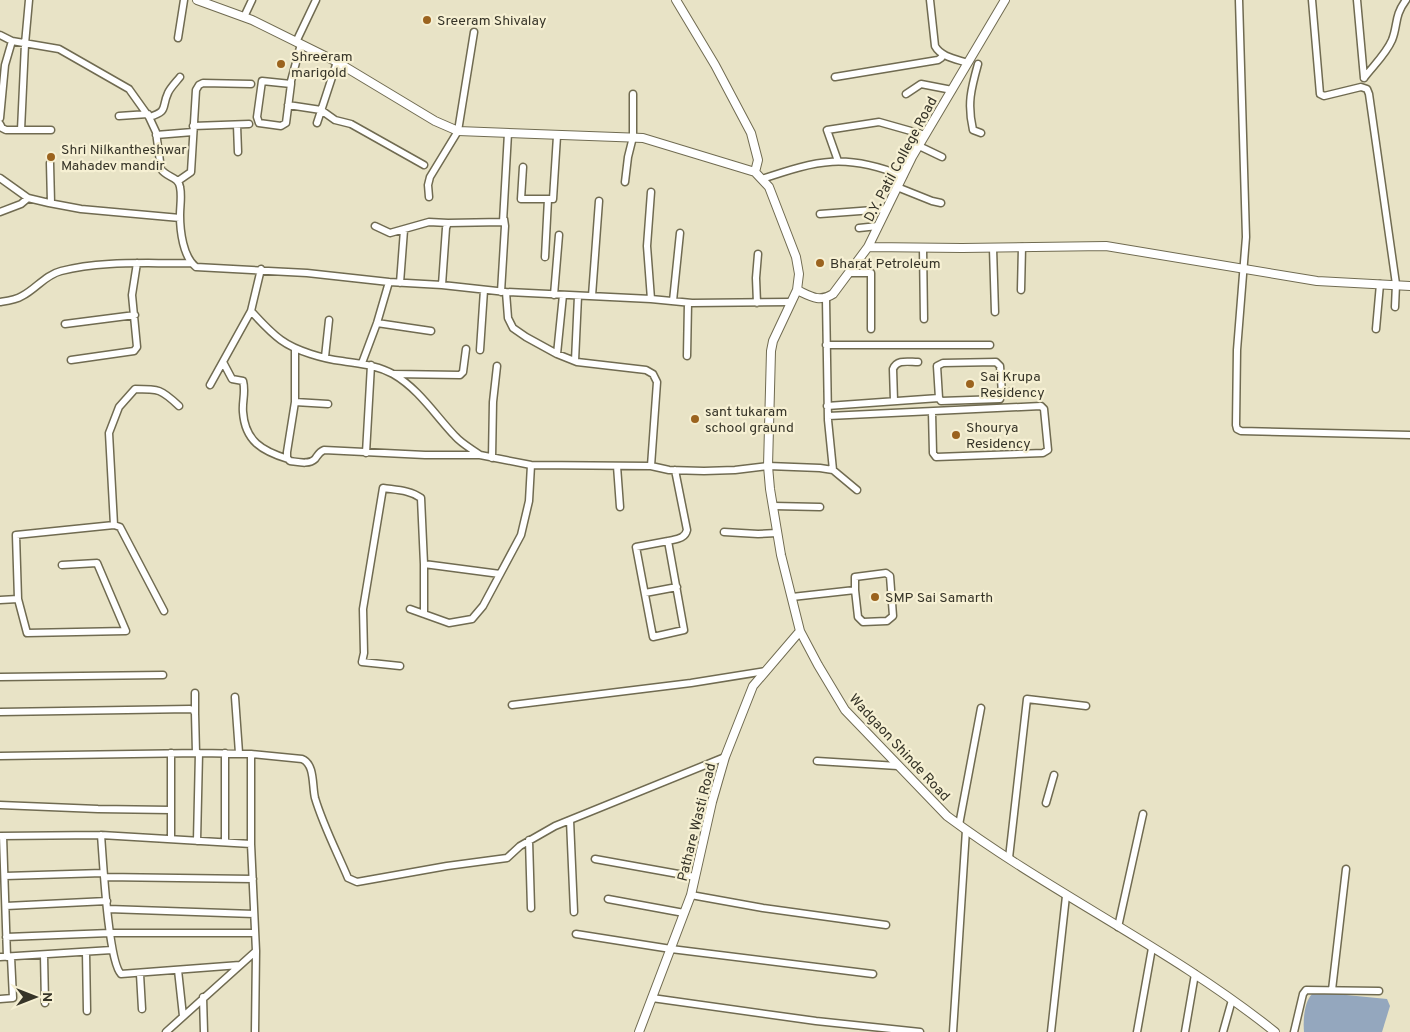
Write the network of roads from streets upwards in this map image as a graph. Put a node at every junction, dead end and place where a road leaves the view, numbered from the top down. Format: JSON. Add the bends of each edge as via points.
{"nodes":[{"id":1,"x":29,"y":0,"type":"edge"},
{"id":2,"x":184,"y":0,"type":"edge"},
{"id":3,"x":198,"y":0,"type":"edge"},
{"id":4,"x":252,"y":0,"type":"edge"},
{"id":5,"x":316,"y":0,"type":"edge"},
{"id":6,"x":676,"y":0,"type":"edge"},
{"id":7,"x":930,"y":0,"type":"edge"},
{"id":8,"x":1005,"y":0,"type":"edge"},
{"id":9,"x":1240,"y":0,"type":"edge"},
{"id":10,"x":1312,"y":0,"type":"edge"},
{"id":11,"x":1357,"y":0,"type":"edge"},
{"id":12,"x":1406,"y":0,"type":"edge"},
{"id":13,"x":244,"y":17,"type":"junction"},
{"id":14,"x":474,"y":32,"type":"dead end"},
{"id":15,"x":0,"y":35,"type":"edge"},
{"id":16,"x":178,"y":38,"type":"dead end"},
{"id":17,"x":12,"y":41,"type":"junction"},
{"id":18,"x":298,"y":43,"type":"junction"},
{"id":19,"x":25,"y":44,"type":"junction"},
{"id":20,"x":943,"y":54,"type":"junction"},
{"id":21,"x":337,"y":62,"type":"junction"},
{"id":22,"x":968,"y":62,"type":"junction"},
{"id":23,"x":978,"y":64,"type":"dead end"},
{"id":24,"x":180,"y":77,"type":"dead end"},
{"id":25,"x":835,"y":77,"type":"dead end"},
{"id":26,"x":1364,"y":78,"type":"junction"},
{"id":27,"x":251,"y":84,"type":"dead end"},
{"id":28,"x":291,"y":84,"type":"junction"},
{"id":29,"x":1364,"y":87,"type":"junction"},
{"id":30,"x":952,"y":90,"type":"junction"},
{"id":31,"x":633,"y":94,"type":"dead end"},
{"id":32,"x":906,"y":94,"type":"dead end"},
{"id":33,"x":288,"y":105,"type":"junction"},
{"id":34,"x":321,"y":110,"type":"junction"},
{"id":35,"x":119,"y":116,"type":"dead end"},
{"id":36,"x":148,"y":116,"type":"junction"},
{"id":37,"x":0,"y":118,"type":"edge"},
{"id":38,"x":317,"y":123,"type":"dead end"},
{"id":39,"x":0,"y":124,"type":"edge"},
{"id":40,"x":249,"y":124,"type":"dead end"},
{"id":41,"x":237,"y":125,"type":"junction"},
{"id":42,"x":193,"y":129,"type":"junction"},
{"id":43,"x":21,"y":130,"type":"junction"},
{"id":44,"x":51,"y":130,"type":"dead end"},
{"id":45,"x":458,"y":131,"type":"junction"},
{"id":46,"x":508,"y":133,"type":"junction"},
{"id":47,"x":981,"y":133,"type":"dead end"},
{"id":48,"x":156,"y":135,"type":"junction"},
{"id":49,"x":925,"y":135,"type":"junction"},
{"id":50,"x":557,"y":136,"type":"junction"},
{"id":51,"x":632,"y":137,"type":"junction"},
{"id":52,"x":919,"y":146,"type":"junction"},
{"id":53,"x":238,"y":152,"type":"dead end"},
{"id":54,"x":942,"y":156,"type":"dead end"},
{"id":55,"x":838,"y":162,"type":"junction"},
{"id":56,"x":50,"y":163,"type":"dead end"},
{"id":57,"x":424,"y":166,"type":"dead end"},
{"id":58,"x":523,"y":167,"type":"dead end"},
{"id":59,"x":755,"y":172,"type":"junction"},
{"id":60,"x":903,"y":176,"type":"junction"},
{"id":61,"x":0,"y":178,"type":"edge"},
{"id":62,"x":762,"y":179,"type":"junction"},
{"id":63,"x":178,"y":180,"type":"junction"},
{"id":64,"x":625,"y":182,"type":"dead end"},
{"id":65,"x":897,"y":187,"type":"junction"},
{"id":66,"x":651,"y":192,"type":"dead end"},
{"id":67,"x":429,"y":196,"type":"dead end"},
{"id":68,"x":28,"y":198,"type":"junction"},
{"id":69,"x":548,"y":199,"type":"junction"},
{"id":70,"x":600,"y":200,"type":"dead end"},
{"id":71,"x":51,"y":203,"type":"junction"},
{"id":72,"x":941,"y":203,"type":"dead end"},
{"id":73,"x":887,"y":208,"type":"junction"},
{"id":74,"x":0,"y":212,"type":"edge"},
{"id":75,"x":820,"y":214,"type":"dead end"},
{"id":76,"x":180,"y":218,"type":"junction"},
{"id":77,"x":504,"y":219,"type":"junction"},
{"id":78,"x":448,"y":223,"type":"junction"},
{"id":79,"x":375,"y":226,"type":"dead end"},
{"id":80,"x":878,"y":226,"type":"junction"},
{"id":81,"x":859,"y":228,"type":"dead end"},
{"id":82,"x":404,"y":230,"type":"junction"},
{"id":83,"x":680,"y":233,"type":"dead end"},
{"id":84,"x":560,"y":235,"type":"dead end"},
{"id":85,"x":868,"y":247,"type":"junction"},
{"id":86,"x":1022,"y":247,"type":"junction"},
{"id":87,"x":923,"y":248,"type":"junction"},
{"id":88,"x":993,"y":248,"type":"junction"},
{"id":89,"x":758,"y":254,"type":"dead end"},
{"id":90,"x":545,"y":257,"type":"dead end"},
{"id":91,"x":137,"y":263,"type":"junction"},
{"id":92,"x":191,"y":263,"type":"junction"},
{"id":93,"x":1243,"y":269,"type":"junction"},
{"id":94,"x":261,"y":270,"type":"junction"},
{"id":95,"x":849,"y":272,"type":"junction"},
{"id":96,"x":389,"y":282,"type":"junction"},
{"id":97,"x":400,"y":283,"type":"junction"},
{"id":98,"x":442,"y":284,"type":"junction"},
{"id":99,"x":1380,"y":284,"type":"junction"},
{"id":100,"x":1396,"y":284,"type":"junction"},
{"id":101,"x":1410,"y":286,"type":"edge"},
{"id":102,"x":484,"y":290,"type":"junction"},
{"id":103,"x":797,"y":290,"type":"junction"},
{"id":104,"x":1021,"y":290,"type":"dead end"},
{"id":105,"x":504,"y":292,"type":"junction"},
{"id":106,"x":554,"y":295,"type":"junction"},
{"id":107,"x":563,"y":295,"type":"junction"},
{"id":108,"x":578,"y":296,"type":"junction"},
{"id":109,"x":592,"y":296,"type":"junction"},
{"id":110,"x":651,"y":299,"type":"junction"},
{"id":111,"x":826,"y":299,"type":"junction"},
{"id":112,"x":673,"y":301,"type":"junction"},
{"id":113,"x":0,"y":302,"type":"edge"},
{"id":114,"x":791,"y":302,"type":"junction"},
{"id":115,"x":688,"y":303,"type":"junction"},
{"id":116,"x":757,"y":303,"type":"junction"},
{"id":117,"x":1395,"y":307,"type":"dead end"},
{"id":118,"x":251,"y":311,"type":"junction"},
{"id":119,"x":995,"y":312,"type":"dead end"},
{"id":120,"x":135,"y":315,"type":"junction"},
{"id":121,"x":924,"y":319,"type":"dead end"},
{"id":122,"x":329,"y":320,"type":"dead end"},
{"id":123,"x":377,"y":323,"type":"junction"},
{"id":124,"x":65,"y":324,"type":"dead end"},
{"id":125,"x":870,"y":329,"type":"dead end"},
{"id":126,"x":1376,"y":329,"type":"dead end"},
{"id":127,"x":431,"y":331,"type":"dead end"},
{"id":128,"x":826,"y":344,"type":"junction"},
{"id":129,"x":990,"y":345,"type":"dead end"},
{"id":130,"x":295,"y":348,"type":"junction"},
{"id":131,"x":466,"y":349,"type":"dead end"},
{"id":132,"x":480,"y":350,"type":"dead end"},
{"id":133,"x":557,"y":354,"type":"junction"},
{"id":134,"x":687,"y":356,"type":"dead end"},
{"id":135,"x":325,"y":357,"type":"junction"},
{"id":136,"x":71,"y":360,"type":"dead end"},
{"id":137,"x":575,"y":361,"type":"junction"},
{"id":138,"x":223,"y":362,"type":"junction"},
{"id":139,"x":918,"y":362,"type":"dead end"},
{"id":140,"x":362,"y":363,"type":"junction"},
{"id":141,"x":371,"y":365,"type":"junction"},
{"id":142,"x":497,"y":366,"type":"dead end"},
{"id":143,"x":392,"y":374,"type":"junction"},
{"id":144,"x":210,"y":385,"type":"dead end"},
{"id":145,"x":1013,"y":392,"type":"dead end"},
{"id":146,"x":1002,"y":393,"type":"junction"},
{"id":147,"x":939,"y":398,"type":"junction"},
{"id":148,"x":894,"y":401,"type":"junction"},
{"id":149,"x":294,"y":402,"type":"junction"},
{"id":150,"x":328,"y":404,"type":"dead end"},
{"id":151,"x":179,"y":406,"type":"dead end"},
{"id":152,"x":827,"y":406,"type":"junction"},
{"id":153,"x":932,"y":412,"type":"junction"},
{"id":154,"x":828,"y":416,"type":"junction"},
{"id":155,"x":1410,"y":435,"type":"edge"},
{"id":156,"x":366,"y":453,"type":"junction"},
{"id":157,"x":480,"y":455,"type":"junction"},
{"id":158,"x":492,"y":458,"type":"junction"},
{"id":159,"x":288,"y":459,"type":"junction"},
{"id":160,"x":531,"y":465,"type":"junction"},
{"id":161,"x":617,"y":466,"type":"junction"},
{"id":162,"x":651,"y":466,"type":"junction"},
{"id":163,"x":768,"y":466,"type":"junction"},
{"id":164,"x":675,"y":470,"type":"junction"},
{"id":165,"x":833,"y":470,"type":"junction"},
{"id":166,"x":858,"y":490,"type":"dead end"},
{"id":167,"x":773,"y":506,"type":"junction"},
{"id":168,"x":620,"y":507,"type":"dead end"},
{"id":169,"x":820,"y":507,"type":"dead end"},
{"id":170,"x":114,"y":525,"type":"junction"},
{"id":171,"x":724,"y":532,"type":"dead end"},
{"id":172,"x":778,"y":532,"type":"junction"},
{"id":173,"x":668,"y":541,"type":"junction"},
{"id":174,"x":424,"y":564,"type":"junction"},
{"id":175,"x":62,"y":566,"type":"dead end"},
{"id":176,"x":500,"y":574,"type":"junction"},
{"id":177,"x":676,"y":587,"type":"junction"},
{"id":178,"x":855,"y":590,"type":"junction"},
{"id":179,"x":645,"y":593,"type":"junction"},
{"id":180,"x":792,"y":597,"type":"junction"},
{"id":181,"x":18,"y":599,"type":"junction"},
{"id":182,"x":0,"y":600,"type":"edge"},
{"id":183,"x":410,"y":609,"type":"dead end"},
{"id":184,"x":164,"y":611,"type":"dead end"},
{"id":185,"x":424,"y":614,"type":"junction"},
{"id":186,"x":800,"y":631,"type":"junction"},
{"id":187,"x":400,"y":666,"type":"dead end"},
{"id":188,"x":766,"y":671,"type":"junction"},
{"id":189,"x":163,"y":675,"type":"dead end"},
{"id":190,"x":0,"y":677,"type":"edge"},
{"id":191,"x":195,"y":693,"type":"dead end"},
{"id":192,"x":235,"y":696,"type":"dead end"},
{"id":193,"x":512,"y":704,"type":"dead end"},
{"id":194,"x":1086,"y":706,"type":"dead end"},
{"id":195,"x":981,"y":708,"type":"dead end"},
{"id":196,"x":0,"y":712,"type":"edge"},
{"id":197,"x":195,"y":713,"type":"junction"},
{"id":198,"x":172,"y":753,"type":"junction"},
{"id":199,"x":198,"y":753,"type":"junction"},
{"id":200,"x":225,"y":753,"type":"junction"},
{"id":201,"x":239,"y":753,"type":"junction"},
{"id":202,"x":251,"y":754,"type":"junction"},
{"id":203,"x":0,"y":756,"type":"edge"},
{"id":204,"x":725,"y":756,"type":"junction"},
{"id":205,"x":816,"y":761,"type":"dead end"},
{"id":206,"x":898,"y":766,"type":"junction"},
{"id":207,"x":1054,"y":776,"type":"dead end"},
{"id":208,"x":1046,"y":804,"type":"dead end"},
{"id":209,"x":0,"y":805,"type":"edge"},
{"id":210,"x":171,"y":810,"type":"junction"},
{"id":211,"x":1143,"y":814,"type":"dead end"},
{"id":212,"x":570,"y":820,"type":"junction"},
{"id":213,"x":959,"y":825,"type":"junction"},
{"id":214,"x":966,"y":830,"type":"junction"},
{"id":215,"x":2,"y":836,"type":"edge"},
{"id":216,"x":101,"y":836,"type":"junction"},
{"id":217,"x":171,"y":840,"type":"junction"},
{"id":218,"x":529,"y":840,"type":"junction"},
{"id":219,"x":197,"y":841,"type":"junction"},
{"id":220,"x":225,"y":842,"type":"junction"},
{"id":221,"x":251,"y":844,"type":"junction"},
{"id":222,"x":1009,"y":858,"type":"junction"},
{"id":223,"x":595,"y":859,"type":"dead end"},
{"id":224,"x":1346,"y":869,"type":"dead end"},
{"id":225,"x":104,"y":875,"type":"junction"},
{"id":226,"x":4,"y":876,"type":"junction"},
{"id":227,"x":695,"y":877,"type":"junction"},
{"id":228,"x":253,"y":879,"type":"junction"},
{"id":229,"x":691,"y":895,"type":"junction"},
{"id":230,"x":1066,"y":896,"type":"junction"},
{"id":231,"x":608,"y":899,"type":"dead end"},
{"id":232,"x":107,"y":901,"type":"junction"},
{"id":233,"x":6,"y":906,"type":"junction"},
{"id":234,"x":531,"y":908,"type":"dead end"},
{"id":235,"x":108,"y":909,"type":"junction"},
{"id":236,"x":574,"y":912,"type":"dead end"},
{"id":237,"x":684,"y":913,"type":"junction"},
{"id":238,"x":254,"y":914,"type":"junction"},
{"id":239,"x":886,"y":925,"type":"dead end"},
{"id":240,"x":1118,"y":928,"type":"junction"},
{"id":241,"x":110,"y":933,"type":"junction"},
{"id":242,"x":255,"y":933,"type":"junction"},
{"id":243,"x":576,"y":934,"type":"dead end"},
{"id":244,"x":6,"y":937,"type":"junction"},
{"id":245,"x":1152,"y":948,"type":"junction"},
{"id":246,"x":671,"y":949,"type":"junction"},
{"id":247,"x":112,"y":950,"type":"junction"},
{"id":248,"x":256,"y":951,"type":"junction"},
{"id":249,"x":86,"y":952,"type":"junction"},
{"id":250,"x":44,"y":955,"type":"junction"},
{"id":251,"x":6,"y":957,"type":"edge"},
{"id":252,"x":240,"y":965,"type":"junction"},
{"id":253,"x":178,"y":970,"type":"junction"},
{"id":254,"x":140,"y":974,"type":"junction"},
{"id":255,"x":873,"y":974,"type":"dead end"},
{"id":256,"x":1195,"y":974,"type":"junction"},
{"id":257,"x":1332,"y":990,"type":"junction"},
{"id":258,"x":1379,"y":992,"type":"dead end"},
{"id":259,"x":203,"y":997,"type":"junction"},
{"id":260,"x":652,"y":998,"type":"junction"},
{"id":261,"x":0,"y":999,"type":"edge"},
{"id":262,"x":1232,"y":1000,"type":"junction"},
{"id":263,"x":45,"y":1003,"type":"dead end"},
{"id":264,"x":142,"y":1009,"type":"dead end"},
{"id":265,"x":87,"y":1011,"type":"dead end"},
{"id":266,"x":183,"y":1016,"type":"junction"},
{"id":267,"x":166,"y":1032,"type":"edge"},
{"id":268,"x":204,"y":1032,"type":"edge"},
{"id":269,"x":255,"y":1032,"type":"edge"},
{"id":270,"x":639,"y":1032,"type":"edge"},
{"id":271,"x":920,"y":1032,"type":"edge"},
{"id":272,"x":953,"y":1032,"type":"edge"},
{"id":273,"x":1051,"y":1032,"type":"edge"},
{"id":274,"x":1138,"y":1032,"type":"edge"},
{"id":275,"x":1184,"y":1032,"type":"edge"},
{"id":276,"x":1223,"y":1032,"type":"edge"},
{"id":277,"x":1275,"y":1032,"type":"edge"},
{"id":278,"x":1294,"y":1032,"type":"edge"}],
"edges":[{"from":1,"to":19,"type":"street"},
{"from":2,"to":16,"type":"street"},
{"from":3,"to":13,"type":"street"},
{"from":4,"to":13,"type":"street"},
{"from":5,"to":18,"type":"street"},
{"from":6,"to":59,"type":"street","via":[[720,73],[750,134],[758,160]]},
{"from":7,"to":20,"type":"street","via":[[935,46]]},
{"from":8,"to":22,"type":"street","name":"D.Y. Patil College Road"},
{"from":9,"to":93,"type":"street","via":[[1246,237]]},
{"from":10,"to":29,"type":"street","via":[[1320,94],[1324,96]]},
{"from":11,"to":26,"type":"street"},
{"from":12,"to":26,"type":"street","via":[[1399,9],[1389,47]]},
{"from":13,"to":18,"type":"street"},
{"from":14,"to":45,"type":"street"},
{"from":15,"to":17,"type":"street"},
{"from":17,"to":19,"type":"street"},
{"from":17,"to":37,"type":"street","via":[[5,65]]},
{"from":18,"to":21,"type":"street"},
{"from":18,"to":28,"type":"street"},
{"from":19,"to":36,"type":"street","via":[[60,49],[129,89]]},
{"from":19,"to":43,"type":"street"},
{"from":20,"to":22,"type":"street"},
{"from":20,"to":25,"type":"street","via":[[938,60]]},
{"from":21,"to":34,"type":"street"},
{"from":21,"to":45,"type":"street","via":[[435,121]]},
{"from":22,"to":30,"type":"street","name":"D.Y. Patil College Road"},
{"from":23,"to":47,"type":"street","via":[[969,114],[973,130]]},
{"from":24,"to":36,"type":"street","via":[[168,93],[161,112]]},
{"from":26,"to":29,"type":"street"},
{"from":27,"to":42,"type":"street","via":[[199,85]]},
{"from":28,"to":33,"type":"street"},
{"from":28,"to":33,"type":"street","via":[[262,80],[258,120],[263,124],[284,126]]},
{"from":29,"to":100,"type":"street","via":[[1369,94]]},
{"from":30,"to":32,"type":"street","via":[[921,84]]},
{"from":30,"to":49,"type":"street","name":"D.Y. Patil College Road"},
{"from":31,"to":51,"type":"street"},
{"from":33,"to":34,"type":"street"},
{"from":34,"to":38,"type":"street"},
{"from":34,"to":57,"type":"street","via":[[336,120],[352,124]]},
{"from":35,"to":36,"type":"street"},
{"from":36,"to":48,"type":"street"},
{"from":39,"to":43,"type":"street","via":[[6,130]]},
{"from":40,"to":41,"type":"street"},
{"from":41,"to":42,"type":"street"},
{"from":41,"to":53,"type":"street"},
{"from":42,"to":48,"type":"street"},
{"from":42,"to":63,"type":"street","via":[[190,172]]},
{"from":43,"to":44,"type":"street"},
{"from":45,"to":46,"type":"street"},
{"from":45,"to":67,"type":"street","via":[[430,177]]},
{"from":46,"to":50,"type":"street"},
{"from":46,"to":77,"type":"street"},
{"from":48,"to":63,"type":"street","via":[[161,169],[164,174]]},
{"from":49,"to":52,"type":"street","name":"D.Y. Patil College Road"},
{"from":49,"to":55,"type":"street","via":[[879,122],[827,130]]},
{"from":50,"to":51,"type":"street"},
{"from":50,"to":69,"type":"street","via":[[553,199]]},
{"from":51,"to":59,"type":"street"},
{"from":51,"to":64,"type":"street"},
{"from":52,"to":54,"type":"street"},
{"from":52,"to":60,"type":"street","name":"D.Y. Patil College Road"},
{"from":55,"to":60,"type":"street","via":[[859,162]]},
{"from":55,"to":62,"type":"street","via":[[815,163]]},
{"from":56,"to":71,"type":"street"},
{"from":58,"to":69,"type":"street","via":[[521,199]]},
{"from":59,"to":62,"type":"street"},
{"from":60,"to":65,"type":"street","name":"D.Y. Patil College Road"},
{"from":61,"to":68,"type":"street"},
{"from":62,"to":103,"type":"street","via":[[769,187],[796,258]]},
{"from":63,"to":76,"type":"street"},
{"from":65,"to":72,"type":"street"},
{"from":65,"to":73,"type":"street","name":"D.Y. Patil College Road"},
{"from":66,"to":110,"type":"street","via":[[647,246]]},
{"from":68,"to":71,"type":"street"},
{"from":68,"to":74,"type":"street"},
{"from":69,"to":90,"type":"street"},
{"from":70,"to":109,"type":"street"},
{"from":71,"to":76,"type":"street"},
{"from":73,"to":75,"type":"street"},
{"from":73,"to":80,"type":"street","name":"D.Y. Patil College Road"},
{"from":76,"to":92,"type":"street","via":[[185,249]]},
{"from":77,"to":78,"type":"street","via":[[498,223]]},
{"from":77,"to":105,"type":"street"},
{"from":78,"to":82,"type":"street","via":[[429,222]]},
{"from":78,"to":98,"type":"street"},
{"from":79,"to":82,"type":"street","via":[[390,233]]},
{"from":80,"to":81,"type":"street"},
{"from":80,"to":85,"type":"street","name":"D.Y. Patil College Road"},
{"from":82,"to":97,"type":"street"},
{"from":83,"to":112,"type":"street"},
{"from":84,"to":106,"type":"street"},
{"from":85,"to":87,"type":"street"},
{"from":85,"to":95,"type":"street","name":"D.Y. Patil College Road"},
{"from":86,"to":88,"type":"street"},
{"from":86,"to":93,"type":"street","via":[[1121,247]]},
{"from":86,"to":104,"type":"street"},
{"from":87,"to":88,"type":"street"},
{"from":87,"to":121,"type":"street"},
{"from":88,"to":119,"type":"street"},
{"from":89,"to":116,"type":"street"},
{"from":91,"to":92,"type":"street"},
{"from":91,"to":113,"type":"street","via":[[60,271],[22,297]]},
{"from":91,"to":120,"type":"street","via":[[132,295]]},
{"from":92,"to":94,"type":"street","via":[[202,268]]},
{"from":93,"to":99,"type":"street","via":[[1316,281]]},
{"from":93,"to":155,"type":"street","via":[[1236,350],[1237,429]]},
{"from":94,"to":96,"type":"street"},
{"from":94,"to":118,"type":"street"},
{"from":95,"to":111,"type":"street","name":"D.Y. Patil College Road"},
{"from":95,"to":125,"type":"street","via":[[871,272]]},
{"from":96,"to":97,"type":"street"},
{"from":96,"to":123,"type":"street"},
{"from":97,"to":98,"type":"street"},
{"from":98,"to":102,"type":"street"},
{"from":99,"to":100,"type":"street"},
{"from":99,"to":126,"type":"street"},
{"from":100,"to":101,"type":"street"},
{"from":100,"to":117,"type":"street"},
{"from":102,"to":105,"type":"street"},
{"from":102,"to":132,"type":"street"},
{"from":103,"to":111,"type":"street"},
{"from":103,"to":114,"type":"street","name":"Wadgaon Shinde Road"},
{"from":105,"to":106,"type":"street"},
{"from":105,"to":133,"type":"street","via":[[513,328]]},
{"from":106,"to":107,"type":"street"},
{"from":107,"to":108,"type":"street"},
{"from":107,"to":133,"type":"street"},
{"from":108,"to":109,"type":"street"},
{"from":108,"to":137,"type":"street"},
{"from":109,"to":110,"type":"street"},
{"from":110,"to":112,"type":"street"},
{"from":111,"to":128,"type":"street"},
{"from":112,"to":115,"type":"street"},
{"from":114,"to":116,"type":"street"},
{"from":114,"to":163,"type":"street","name":"Wadgaon Shinde Road","via":[[771,351]]},
{"from":115,"to":116,"type":"street"},
{"from":115,"to":134,"type":"street"},
{"from":118,"to":130,"type":"street","via":[[279,339]]},
{"from":118,"to":138,"type":"street"},
{"from":120,"to":124,"type":"street"},
{"from":120,"to":136,"type":"street","via":[[138,342],[134,351]]},
{"from":122,"to":135,"type":"street"},
{"from":123,"to":127,"type":"street"},
{"from":123,"to":140,"type":"street"},
{"from":128,"to":129,"type":"street"},
{"from":128,"to":152,"type":"street"},
{"from":130,"to":135,"type":"street"},
{"from":130,"to":149,"type":"street"},
{"from":131,"to":143,"type":"street","via":[[460,375]]},
{"from":133,"to":137,"type":"street"},
{"from":135,"to":140,"type":"street"},
{"from":137,"to":162,"type":"street","via":[[646,370],[653,374],[658,382]]},
{"from":138,"to":144,"type":"street"},
{"from":138,"to":159,"type":"street","via":[[232,379],[243,381],[243,411],[251,440]]},
{"from":139,"to":148,"type":"street","via":[[894,365]]},
{"from":140,"to":141,"type":"street"},
{"from":141,"to":143,"type":"street"},
{"from":141,"to":156,"type":"street"},
{"from":142,"to":158,"type":"street"},
{"from":143,"to":157,"type":"street","via":[[426,402],[457,438]]},
{"from":145,"to":146,"type":"street"},
{"from":146,"to":147,"type":"street","via":[[1000,399],[945,402]]},
{"from":146,"to":147,"type":"street","via":[[998,364],[943,363],[937,366]]},
{"from":147,"to":148,"type":"street"},
{"from":148,"to":152,"type":"street"},
{"from":149,"to":150,"type":"street"},
{"from":149,"to":159,"type":"street"},
{"from":151,"to":170,"type":"street","via":[[166,393],[156,389],[135,389],[119,407],[109,433]]},
{"from":152,"to":154,"type":"street"},
{"from":153,"to":153,"type":"street","via":[[933,453],[936,457],[1043,453],[1048,450],[1041,406]]},
{"from":153,"to":154,"type":"street"},
{"from":154,"to":165,"type":"street"},
{"from":156,"to":157,"type":"street"},
{"from":156,"to":159,"type":"street","via":[[324,450],[312,462]]},
{"from":157,"to":158,"type":"street"},
{"from":158,"to":160,"type":"street"},
{"from":160,"to":161,"type":"street"},
{"from":160,"to":176,"type":"street","via":[[528,507],[521,535]]},
{"from":161,"to":162,"type":"street"},
{"from":161,"to":168,"type":"street"},
{"from":162,"to":164,"type":"street"},
{"from":163,"to":164,"type":"street","via":[[735,470]]},
{"from":163,"to":165,"type":"street"},
{"from":163,"to":167,"type":"street","name":"Wadgaon Shinde Road"},
{"from":164,"to":173,"type":"street","via":[[687,530],[683,537]]},
{"from":165,"to":166,"type":"street"},
{"from":167,"to":169,"type":"street"},
{"from":167,"to":172,"type":"street","name":"Wadgaon Shinde Road"},
{"from":170,"to":181,"type":"street","via":[[16,535]]},
{"from":170,"to":184,"type":"street","via":[[120,527]]},
{"from":171,"to":172,"type":"street"},
{"from":172,"to":180,"type":"street","name":"Wadgaon Shinde Road"},
{"from":173,"to":177,"type":"street"},
{"from":173,"to":179,"type":"street","via":[[636,547]]},
{"from":174,"to":176,"type":"street"},
{"from":174,"to":185,"type":"street"},
{"from":174,"to":187,"type":"street","via":[[421,498],[406,491],[383,488],[363,609],[362,662]]},
{"from":175,"to":181,"type":"street","via":[[98,563],[126,631],[27,633]]},
{"from":176,"to":185,"type":"street","via":[[472,619],[449,623]]},
{"from":177,"to":179,"type":"street"},
{"from":177,"to":179,"type":"street","via":[[684,630],[653,637]]},
{"from":178,"to":178,"type":"street","via":[[855,577],[883,573],[890,576],[891,619],[862,622],[858,617]]},
{"from":178,"to":180,"type":"street"},
{"from":180,"to":186,"type":"street","name":"Wadgaon Shinde Road"},
{"from":181,"to":182,"type":"street"},
{"from":183,"to":185,"type":"street"},
{"from":186,"to":188,"type":"street","name":"Pathare Wasti Road"},
{"from":186,"to":206,"type":"street","name":"Wadgaon Shinde Road","via":[[845,710]]},
{"from":188,"to":193,"type":"street"},
{"from":188,"to":204,"type":"street","name":"Pathare Wasti Road","via":[[753,686]]},
{"from":189,"to":190,"type":"street"},
{"from":191,"to":197,"type":"street"},
{"from":192,"to":201,"type":"street"},
{"from":194,"to":222,"type":"street","via":[[1027,699]]},
{"from":195,"to":213,"type":"street"},
{"from":196,"to":197,"type":"street","via":[[190,709]]},
{"from":197,"to":199,"type":"street"},
{"from":198,"to":199,"type":"street"},
{"from":198,"to":203,"type":"street"},
{"from":198,"to":210,"type":"street"},
{"from":199,"to":200,"type":"street"},
{"from":199,"to":219,"type":"street"},
{"from":200,"to":201,"type":"street"},
{"from":200,"to":220,"type":"street"},
{"from":201,"to":202,"type":"street"},
{"from":202,"to":218,"type":"street","via":[[306,760],[318,806],[352,881],[507,858]]},
{"from":202,"to":221,"type":"street"},
{"from":204,"to":212,"type":"street"},
{"from":204,"to":227,"type":"street","name":"Pathare Wasti Road"},
{"from":205,"to":206,"type":"street"},
{"from":206,"to":213,"type":"street","name":"Wadgaon Shinde Road"},
{"from":207,"to":208,"type":"street"},
{"from":209,"to":210,"type":"street"},
{"from":210,"to":217,"type":"street"},
{"from":211,"to":240,"type":"street"},
{"from":212,"to":218,"type":"street"},
{"from":212,"to":236,"type":"street"},
{"from":213,"to":214,"type":"street","name":"Wadgaon Shinde Road"},
{"from":214,"to":222,"type":"street","name":"Wadgaon Shinde Road"},
{"from":214,"to":272,"type":"street"},
{"from":215,"to":216,"type":"street"},
{"from":215,"to":226,"type":"street"},
{"from":216,"to":217,"type":"street"},
{"from":216,"to":225,"type":"street"},
{"from":217,"to":219,"type":"street"},
{"from":218,"to":234,"type":"street"},
{"from":219,"to":220,"type":"street"},
{"from":220,"to":221,"type":"street"},
{"from":221,"to":228,"type":"street"},
{"from":222,"to":230,"type":"street","name":"Wadgaon Shinde Road"},
{"from":223,"to":227,"type":"street"},
{"from":224,"to":257,"type":"street"},
{"from":225,"to":226,"type":"street"},
{"from":225,"to":228,"type":"street"},
{"from":225,"to":232,"type":"street"},
{"from":226,"to":233,"type":"street"},
{"from":227,"to":229,"type":"street","name":"Pathare Wasti Road"},
{"from":228,"to":238,"type":"street"},
{"from":229,"to":237,"type":"street","name":"Pathare Wasti Road"},
{"from":229,"to":239,"type":"street"},
{"from":230,"to":240,"type":"street","name":"Wadgaon Shinde Road"},
{"from":230,"to":273,"type":"street"},
{"from":231,"to":237,"type":"street"},
{"from":232,"to":233,"type":"street"},
{"from":232,"to":235,"type":"street"},
{"from":233,"to":244,"type":"street"},
{"from":235,"to":238,"type":"street"},
{"from":235,"to":241,"type":"street"},
{"from":237,"to":246,"type":"street","name":"Pathare Wasti Road"},
{"from":238,"to":242,"type":"street"},
{"from":240,"to":245,"type":"street","name":"Wadgaon Shinde Road"},
{"from":241,"to":242,"type":"street"},
{"from":241,"to":244,"type":"street"},
{"from":241,"to":247,"type":"street"},
{"from":242,"to":248,"type":"street"},
{"from":243,"to":246,"type":"street"},
{"from":244,"to":251,"type":"street"},
{"from":245,"to":256,"type":"street","name":"Wadgaon Shinde Road"},
{"from":245,"to":274,"type":"street"},
{"from":246,"to":255,"type":"street"},
{"from":246,"to":260,"type":"street","name":"Pathare Wasti Road"},
{"from":247,"to":249,"type":"street"},
{"from":247,"to":254,"type":"street","via":[[121,974]]},
{"from":248,"to":252,"type":"street"},
{"from":248,"to":269,"type":"street"},
{"from":249,"to":250,"type":"street"},
{"from":249,"to":265,"type":"street"},
{"from":250,"to":251,"type":"street"},
{"from":250,"to":263,"type":"street"},
{"from":251,"to":261,"type":"street","via":[[13,998]]},
{"from":252,"to":253,"type":"street"},
{"from":252,"to":259,"type":"street"},
{"from":253,"to":254,"type":"street"},
{"from":253,"to":266,"type":"street"},
{"from":254,"to":264,"type":"street"},
{"from":256,"to":262,"type":"street","name":"Wadgaon Shinde Road"},
{"from":256,"to":275,"type":"street"},
{"from":257,"to":258,"type":"street"},
{"from":257,"to":278,"type":"street","via":[[1306,990]]},
{"from":259,"to":266,"type":"street"},
{"from":259,"to":268,"type":"street"},
{"from":260,"to":270,"type":"street","name":"Pathare Wasti Road"},
{"from":260,"to":271,"type":"street"},
{"from":262,"to":276,"type":"street"},
{"from":262,"to":277,"type":"street","name":"Wadgaon Shinde Road"},
{"from":266,"to":267,"type":"street"}]}
